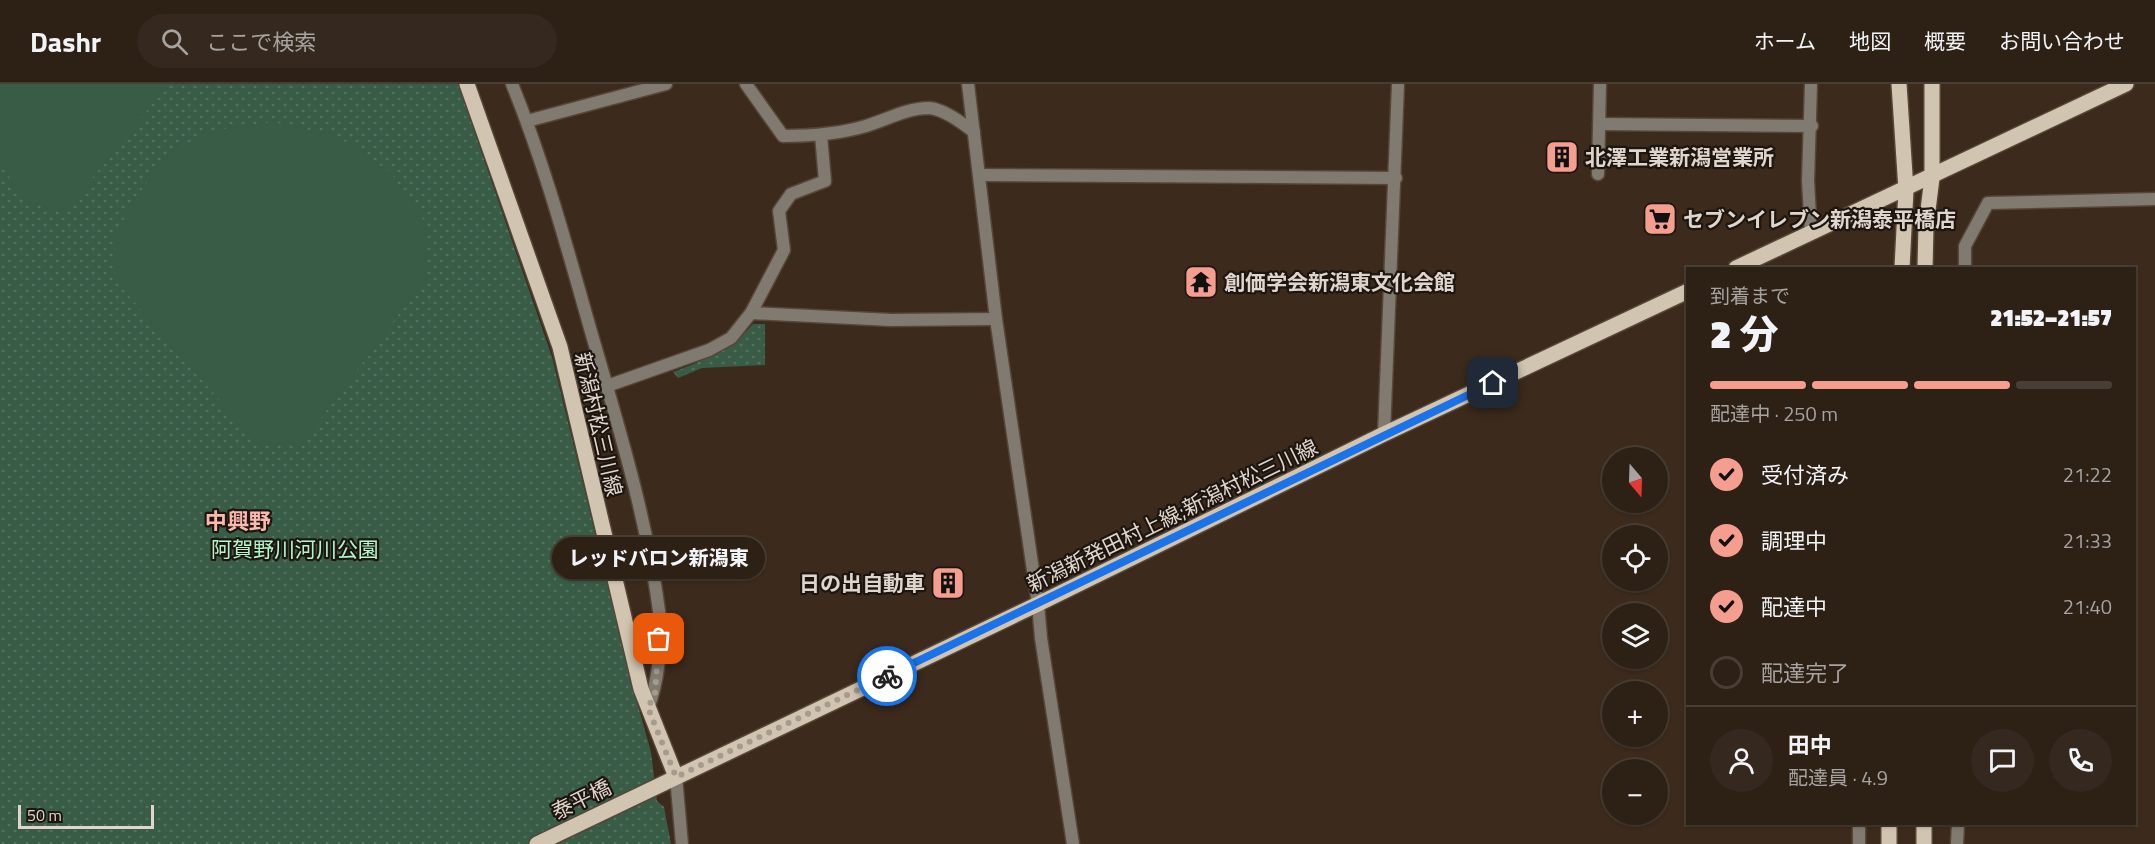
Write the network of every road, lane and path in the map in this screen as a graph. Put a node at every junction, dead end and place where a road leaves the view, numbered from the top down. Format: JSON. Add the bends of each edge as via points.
{"nodes":[{"id":1,"x":467,"y":84,"type":"edge"},
{"id":2,"x":512,"y":84,"type":"edge"},
{"id":3,"x":666,"y":84,"type":"edge"},
{"id":4,"x":746,"y":84,"type":"edge"},
{"id":5,"x":968,"y":84,"type":"edge"},
{"id":6,"x":1398,"y":84,"type":"edge"},
{"id":7,"x":1600,"y":84,"type":"edge"},
{"id":8,"x":1811,"y":84,"type":"edge"},
{"id":9,"x":1899,"y":84,"type":"edge"},
{"id":10,"x":1932,"y":84,"type":"edge"},
{"id":11,"x":2126,"y":84,"type":"edge"},
{"id":12,"x":527,"y":122,"type":"junction"},
{"id":13,"x":1599,"y":124,"type":"junction"},
{"id":14,"x":1812,"y":126,"type":"junction"},
{"id":15,"x":974,"y":132,"type":"junction"},
{"id":16,"x":821,"y":135,"type":"junction"},
{"id":17,"x":1598,"y":174,"type":"dead end"},
{"id":18,"x":979,"y":176,"type":"junction"},
{"id":19,"x":1396,"y":178,"type":"junction"},
{"id":20,"x":1932,"y":178,"type":"junction"},
{"id":21,"x":1906,"y":190,"type":"junction"},
{"id":22,"x":2155,"y":199,"type":"edge"},
{"id":23,"x":1811,"y":233,"type":"junction"},
{"id":24,"x":1738,"y":267,"type":"edge"},
{"id":25,"x":1902,"y":267,"type":"edge"},
{"id":26,"x":1925,"y":267,"type":"edge"},
{"id":27,"x":1965,"y":267,"type":"edge"},
{"id":28,"x":1686,"y":292,"type":"edge"},
{"id":29,"x":751,"y":313,"type":"junction"},
{"id":30,"x":996,"y":318,"type":"junction"},
{"id":31,"x":607,"y":386,"type":"junction"},
{"id":32,"x":1384,"y":434,"type":"junction"},
{"id":33,"x":1038,"y":604,"type":"junction"},
{"id":34,"x":648,"y":708,"type":"junction"},
{"id":35,"x":676,"y":777,"type":"junction"},
{"id":36,"x":643,"y":792,"type":"joint"},
{"id":37,"x":1859,"y":825,"type":"edge"},
{"id":38,"x":1889,"y":825,"type":"edge"},
{"id":39,"x":1924,"y":825,"type":"edge"},
{"id":40,"x":1958,"y":825,"type":"edge"},
{"id":41,"x":537,"y":844,"type":"edge"},
{"id":42,"x":682,"y":844,"type":"edge"},
{"id":43,"x":1073,"y":844,"type":"edge"},
{"id":44,"x":1859,"y":844,"type":"edge"},
{"id":45,"x":1889,"y":844,"type":"edge"},
{"id":46,"x":1924,"y":844,"type":"edge"},
{"id":47,"x":1957,"y":844,"type":"edge"}],
"edges":[{"from":1,"to":34,"type":"main road","name":"新潟村松三川線","via":[[560,347]]},
{"from":2,"to":12,"type":"street"},
{"from":3,"to":12,"type":"street"},
{"from":4,"to":16,"type":"street","via":[[783,136]]},
{"from":5,"to":15,"type":"street"},
{"from":6,"to":19,"type":"street"},
{"from":7,"to":13,"type":"street"},
{"from":8,"to":14,"type":"street"},
{"from":9,"to":21,"type":"main road"},
{"from":10,"to":20,"type":"main road"},
{"from":11,"to":20,"type":"main road"},
{"from":12,"to":31,"type":"street"},
{"from":13,"to":14,"type":"street"},
{"from":13,"to":17,"type":"street"},
{"from":14,"to":23,"type":"street","via":[[1808,181]]},
{"from":15,"to":16,"type":"street","via":[[953,117],[930,108]]},
{"from":15,"to":18,"type":"street"},
{"from":16,"to":29,"type":"street","via":[[825,181],[791,194],[779,212],[784,250]]},
{"from":18,"to":19,"type":"street"},
{"from":18,"to":30,"type":"street"},
{"from":19,"to":32,"type":"street"},
{"from":20,"to":21,"type":"main road"},
{"from":20,"to":26,"type":"main road"},
{"from":21,"to":23,"type":"main road"},
{"from":21,"to":25,"type":"main road"},
{"from":22,"to":27,"type":"street","via":[[1989,203],[1965,246]]},
{"from":23,"to":24,"type":"main road"},
{"from":28,"to":32,"type":"main road","name":"新潟新発田村上線;新潟村松三川線"},
{"from":29,"to":30,"type":"street","via":[[891,320]]},
{"from":29,"to":31,"type":"street","via":[[730,338],[709,350]]},
{"from":30,"to":33,"type":"street"},
{"from":31,"to":34,"type":"street","via":[[638,500],[661,621],[655,693]]},
{"from":32,"to":33,"type":"main road","name":"新潟新発田村上線;新潟村松三川線"},
{"from":33,"to":35,"type":"main road","name":"新潟新発田村上線;新潟村松三川線"},
{"from":33,"to":43,"type":"street"},
{"from":34,"to":35,"type":"main road","name":"新潟村松三川線"},
{"from":35,"to":36,"type":"main road","name":"新潟新発田村上線;新潟村松三川線"},
{"from":35,"to":42,"type":"street"},
{"from":36,"to":41,"type":"main road","name":"泰平橋"},
{"from":37,"to":44,"type":"street"},
{"from":38,"to":45,"type":"main road"},
{"from":39,"to":46,"type":"main road"},
{"from":40,"to":47,"type":"street"}]}
